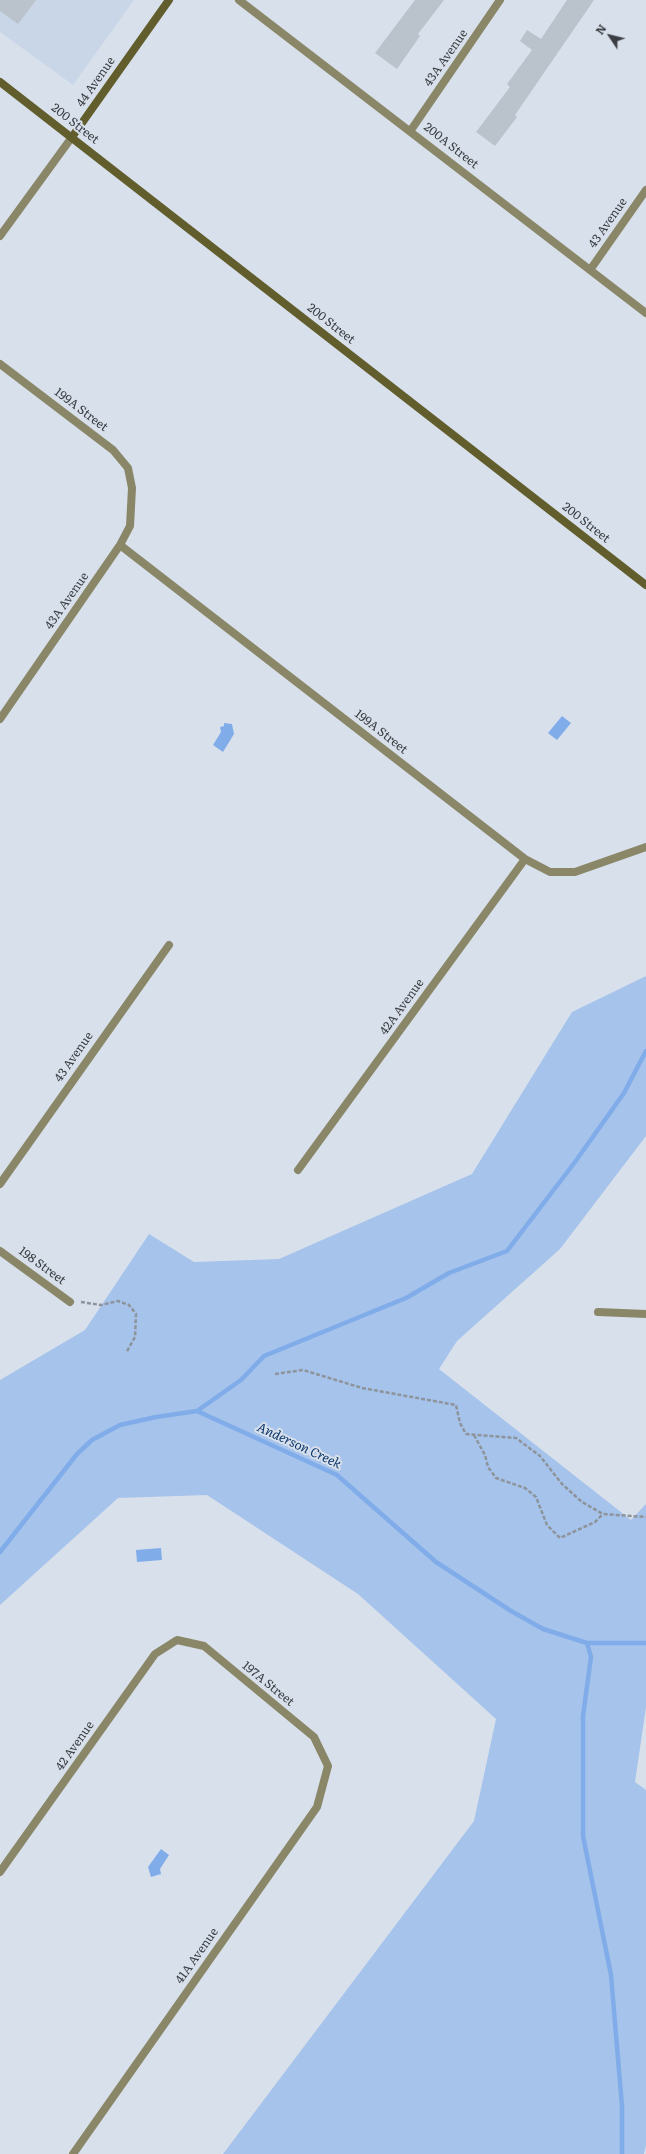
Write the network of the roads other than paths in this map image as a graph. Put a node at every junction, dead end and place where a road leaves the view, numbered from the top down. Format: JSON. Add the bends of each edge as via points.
{"nodes":[{"id":1,"x":169,"y":0,"type":"edge"},
{"id":2,"x":239,"y":0,"type":"edge"},
{"id":3,"x":500,"y":0,"type":"edge"},
{"id":4,"x":0,"y":82,"type":"edge"},
{"id":5,"x":411,"y":130,"type":"junction"},
{"id":6,"x":72,"y":137,"type":"junction"},
{"id":7,"x":646,"y":190,"type":"edge"},
{"id":8,"x":0,"y":236,"type":"edge"},
{"id":9,"x":590,"y":270,"type":"junction"},
{"id":10,"x":646,"y":313,"type":"edge"},
{"id":11,"x":0,"y":364,"type":"edge"},
{"id":12,"x":132,"y":488,"type":"joint"},
{"id":13,"x":120,"y":546,"type":"junction"},
{"id":14,"x":646,"y":585,"type":"edge"},
{"id":15,"x":0,"y":719,"type":"edge"},
{"id":16,"x":646,"y":847,"type":"edge"},
{"id":17,"x":525,"y":859,"type":"junction"},
{"id":18,"x":169,"y":945,"type":"dead end"},
{"id":19,"x":298,"y":1170,"type":"dead end"},
{"id":20,"x":0,"y":1184,"type":"edge"},
{"id":21,"x":0,"y":1251,"type":"edge"},
{"id":22,"x":70,"y":1302,"type":"road end"},
{"id":23,"x":598,"y":1312,"type":"dead end"},
{"id":24,"x":646,"y":1314,"type":"edge"},
{"id":25,"x":177,"y":1640,"type":"joint"},
{"id":26,"x":328,"y":1766,"type":"joint"},
{"id":27,"x":0,"y":1872,"type":"edge"},
{"id":28,"x":73,"y":2154,"type":"edge"}],
"edges":[{"from":1,"to":6,"type":"main road","name":"44 Avenue"},
{"from":2,"to":5,"type":"street","name":"200A Street"},
{"from":3,"to":5,"type":"street","name":"43A Avenue"},
{"from":4,"to":6,"type":"main road","name":"200 Street"},
{"from":5,"to":9,"type":"street","name":"200A Street"},
{"from":6,"to":8,"type":"street","name":"44 Avenue"},
{"from":6,"to":14,"type":"main road","name":"200 Street"},
{"from":7,"to":9,"type":"street","name":"43 Avenue"},
{"from":9,"to":10,"type":"street","name":"200A Street"},
{"from":11,"to":12,"type":"street","name":"199A Street","via":[[113,450],[128,468]]},
{"from":12,"to":13,"type":"street","name":"43A Avenue","via":[[130,526]]},
{"from":13,"to":15,"type":"street","name":"43A Avenue"},
{"from":13,"to":17,"type":"street","name":"199A Street"},
{"from":16,"to":17,"type":"street","name":"199A Street","via":[[575,872],[550,872]]},
{"from":17,"to":19,"type":"street","name":"42A Avenue"},
{"from":18,"to":20,"type":"street","name":"43 Avenue"},
{"from":21,"to":22,"type":"street","name":"198 Street"},
{"from":23,"to":24,"type":"street"},
{"from":25,"to":26,"type":"street","name":"197A Street","via":[[204,1646],[314,1736]]},
{"from":25,"to":27,"type":"street","name":"42 Avenue","via":[[155,1654]]},
{"from":26,"to":28,"type":"street","name":"41A Avenue","via":[[317,1807]]}]}
